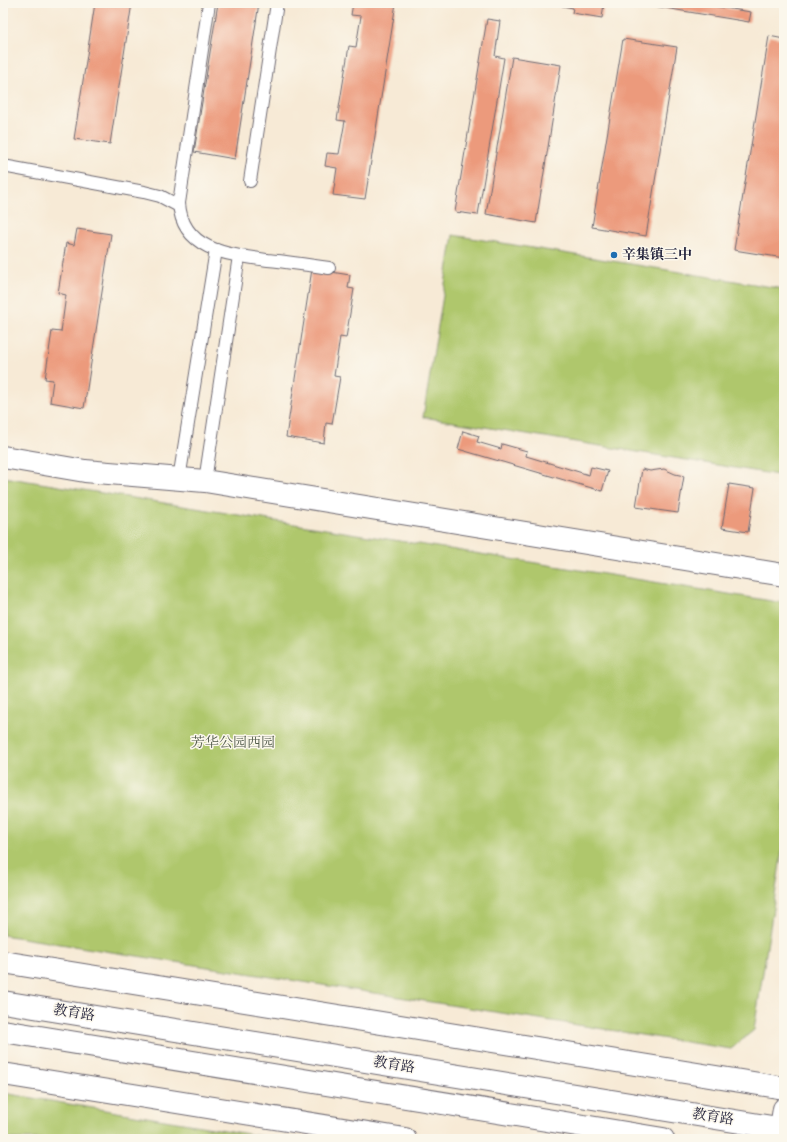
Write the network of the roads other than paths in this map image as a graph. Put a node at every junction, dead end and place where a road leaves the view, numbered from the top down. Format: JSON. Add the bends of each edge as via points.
{"nodes":[{"id":1,"x":209,"y":3,"type":"edge"},
{"id":2,"x":277,"y":3,"type":"edge"},
{"id":3,"x":3,"y":166,"type":"edge"},
{"id":4,"x":250,"y":181,"type":"dead end"},
{"id":5,"x":179,"y":206,"type":"junction"},
{"id":6,"x":216,"y":250,"type":"junction"},
{"id":7,"x":239,"y":256,"type":"junction"},
{"id":8,"x":329,"y":268,"type":"dead end"},
{"id":9,"x":3,"y":457,"type":"edge"},
{"id":10,"x":179,"y":479,"type":"junction"},
{"id":11,"x":205,"y":481,"type":"junction"},
{"id":12,"x":784,"y":575,"type":"edge"},
{"id":13,"x":3,"y":962,"type":"edge"},
{"id":14,"x":3,"y":1002,"type":"edge"},
{"id":15,"x":3,"y":1031,"type":"edge"},
{"id":16,"x":3,"y":1074,"type":"edge"},
{"id":17,"x":784,"y":1088,"type":"edge"},
{"id":18,"x":782,"y":1126,"type":"edge"},
{"id":19,"x":405,"y":1139,"type":"edge"},
{"id":20,"x":663,"y":1139,"type":"edge"}],
"edges":[{"from":1,"to":5,"type":"lane"},
{"from":2,"to":4,"type":"lane"},
{"from":3,"to":5,"type":"lane","via":[[144,192],[160,196]]},
{"from":5,"to":6,"type":"lane","via":[[182,222],[191,233]]},
{"from":6,"to":7,"type":"lane"},
{"from":6,"to":10,"type":"lane"},
{"from":7,"to":8,"type":"lane"},
{"from":7,"to":11,"type":"lane"},
{"from":9,"to":10,"type":"street","via":[[85,471]]},
{"from":10,"to":11,"type":"street"},
{"from":11,"to":12,"type":"street"},
{"from":13,"to":17,"type":"street"},
{"from":14,"to":18,"type":"street","name":"教育路"},
{"from":15,"to":20,"type":"street"},
{"from":16,"to":19,"type":"street"}]}
